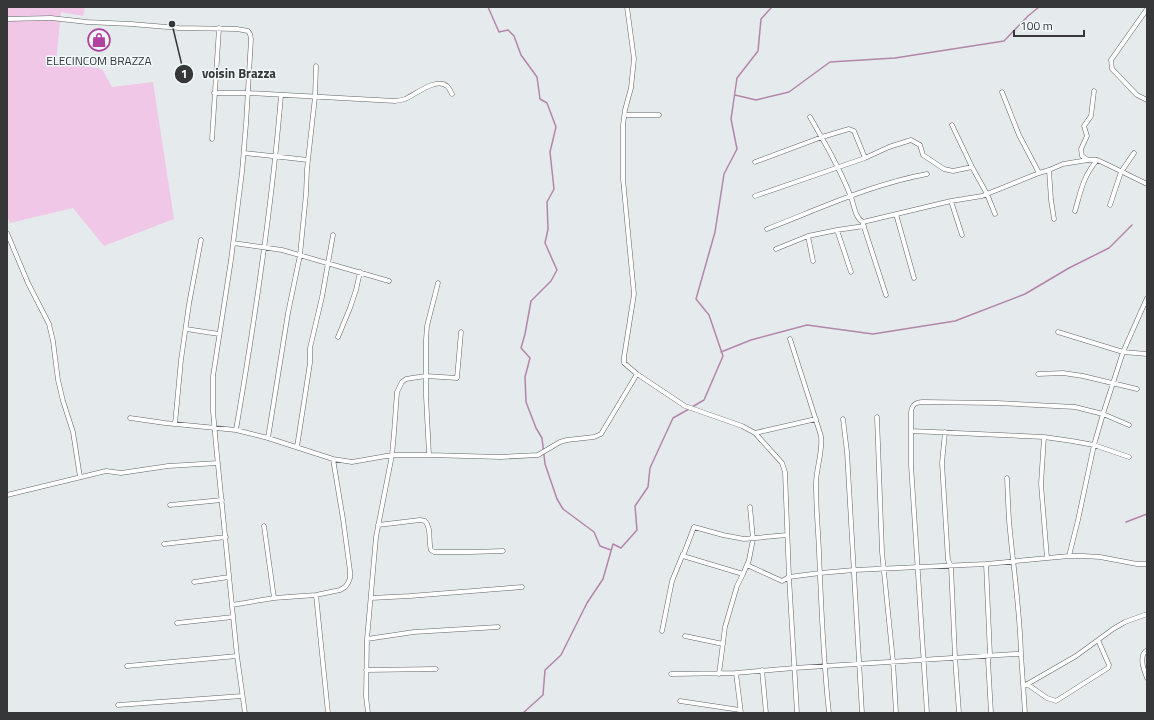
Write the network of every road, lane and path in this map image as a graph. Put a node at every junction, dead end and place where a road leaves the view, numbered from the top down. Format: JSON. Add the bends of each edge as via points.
{"nodes":[{"id":1,"x":627,"y":7,"type":"edge"},
{"id":2,"x":1147,"y":8,"type":"edge"},
{"id":3,"x":7,"y":19,"type":"edge"},
{"id":4,"x":219,"y":28,"type":"junction"},
{"id":5,"x":316,"y":66,"type":"dead end"},
{"id":6,"x":1094,"y":91,"type":"dead end"},
{"id":7,"x":1002,"y":92,"type":"dead end"},
{"id":8,"x":214,"y":93,"type":"junction"},
{"id":9,"x":248,"y":93,"type":"junction"},
{"id":10,"x":452,"y":94,"type":"dead end"},
{"id":11,"x":281,"y":95,"type":"junction"},
{"id":12,"x":315,"y":97,"type":"junction"},
{"id":13,"x":1147,"y":100,"type":"edge"},
{"id":14,"x":625,"y":115,"type":"junction"},
{"id":15,"x":659,"y":115,"type":"dead end"},
{"id":16,"x":810,"y":117,"type":"dead end"},
{"id":17,"x":952,"y":125,"type":"dead end"},
{"id":18,"x":212,"y":138,"type":"dead end"},
{"id":19,"x":822,"y":138,"type":"junction"},
{"id":20,"x":1134,"y":153,"type":"dead end"},
{"id":21,"x":244,"y":154,"type":"junction"},
{"id":22,"x":275,"y":157,"type":"junction"},
{"id":23,"x":866,"y":158,"type":"junction"},
{"id":24,"x":308,"y":160,"type":"junction"},
{"id":25,"x":1088,"y":160,"type":"junction"},
{"id":26,"x":1097,"y":160,"type":"junction"},
{"id":27,"x":755,"y":162,"type":"dead end"},
{"id":28,"x":837,"y":167,"type":"junction"},
{"id":29,"x":972,"y":167,"type":"junction"},
{"id":30,"x":1049,"y":170,"type":"junction"},
{"id":31,"x":1121,"y":172,"type":"junction"},
{"id":32,"x":1039,"y":173,"type":"junction"},
{"id":33,"x":927,"y":174,"type":"dead end"},
{"id":34,"x":1147,"y":184,"type":"edge"},
{"id":35,"x":987,"y":194,"type":"junction"},
{"id":36,"x":755,"y":196,"type":"dead end"},
{"id":37,"x":850,"y":196,"type":"junction"},
{"id":38,"x":951,"y":201,"type":"junction"},
{"id":39,"x":1110,"y":206,"type":"dead end"},
{"id":40,"x":1075,"y":211,"type":"dead end"},
{"id":41,"x":896,"y":214,"type":"junction"},
{"id":42,"x":995,"y":214,"type":"dead end"},
{"id":43,"x":1054,"y":219,"type":"dead end"},
{"id":44,"x":863,"y":224,"type":"junction"},
{"id":45,"x":767,"y":229,"type":"dead end"},
{"id":46,"x":837,"y":230,"type":"junction"},
{"id":47,"x":7,"y":233,"type":"edge"},
{"id":48,"x":333,"y":235,"type":"dead end"},
{"id":49,"x":962,"y":235,"type":"dead end"},
{"id":50,"x":808,"y":236,"type":"junction"},
{"id":51,"x":201,"y":240,"type":"dead end"},
{"id":52,"x":233,"y":242,"type":"junction"},
{"id":53,"x":265,"y":247,"type":"junction"},
{"id":54,"x":776,"y":249,"type":"dead end"},
{"id":55,"x":300,"y":255,"type":"junction"},
{"id":56,"x":813,"y":261,"type":"dead end"},
{"id":57,"x":328,"y":263,"type":"junction"},
{"id":58,"x":360,"y":272,"type":"junction"},
{"id":59,"x":851,"y":272,"type":"dead end"},
{"id":60,"x":914,"y":278,"type":"dead end"},
{"id":61,"x":389,"y":281,"type":"dead end"},
{"id":62,"x":438,"y":283,"type":"dead end"},
{"id":63,"x":886,"y":295,"type":"dead end"},
{"id":64,"x":1147,"y":298,"type":"edge"},
{"id":65,"x":186,"y":329,"type":"junction"},
{"id":66,"x":461,"y":332,"type":"dead end"},
{"id":67,"x":1058,"y":332,"type":"dead end"},
{"id":68,"x":219,"y":334,"type":"junction"},
{"id":69,"x":338,"y":337,"type":"dead end"},
{"id":70,"x":790,"y":339,"type":"dead end"},
{"id":71,"x":1123,"y":352,"type":"junction"},
{"id":72,"x":1147,"y":354,"type":"edge"},
{"id":73,"x":637,"y":374,"type":"junction"},
{"id":74,"x":1038,"y":374,"type":"dead end"},
{"id":75,"x":426,"y":376,"type":"junction"},
{"id":76,"x":1113,"y":384,"type":"junction"},
{"id":77,"x":1137,"y":389,"type":"dead end"},
{"id":78,"x":1103,"y":414,"type":"junction"},
{"id":79,"x":877,"y":417,"type":"dead end"},
{"id":80,"x":130,"y":418,"type":"dead end"},
{"id":81,"x":816,"y":419,"type":"junction"},
{"id":82,"x":843,"y":419,"type":"dead end"},
{"id":83,"x":175,"y":424,"type":"junction"},
{"id":84,"x":1129,"y":425,"type":"dead end"},
{"id":85,"x":215,"y":427,"type":"junction"},
{"id":86,"x":236,"y":430,"type":"junction"},
{"id":87,"x":911,"y":431,"type":"junction"},
{"id":88,"x":945,"y":432,"type":"junction"},
{"id":89,"x":755,"y":433,"type":"junction"},
{"id":90,"x":1044,"y":437,"type":"junction"},
{"id":91,"x":268,"y":438,"type":"junction"},
{"id":92,"x":1094,"y":445,"type":"junction"},
{"id":93,"x":298,"y":447,"type":"junction"},
{"id":94,"x":392,"y":455,"type":"junction"},
{"id":95,"x":429,"y":455,"type":"junction"},
{"id":96,"x":1129,"y":457,"type":"dead end"},
{"id":97,"x":333,"y":459,"type":"junction"},
{"id":98,"x":218,"y":463,"type":"junction"},
{"id":99,"x":80,"y":477,"type":"junction"},
{"id":100,"x":1007,"y":478,"type":"dead end"},
{"id":101,"x":7,"y":495,"type":"edge"},
{"id":102,"x":222,"y":500,"type":"junction"},
{"id":103,"x":170,"y":505,"type":"dead end"},
{"id":104,"x":750,"y":507,"type":"dead end"},
{"id":105,"x":378,"y":525,"type":"junction"},
{"id":106,"x":264,"y":526,"type":"dead end"},
{"id":107,"x":787,"y":535,"type":"junction"},
{"id":108,"x":226,"y":537,"type":"junction"},
{"id":109,"x":753,"y":539,"type":"junction"},
{"id":110,"x":164,"y":544,"type":"dead end"},
{"id":111,"x":504,"y":551,"type":"dead end"},
{"id":112,"x":683,"y":554,"type":"junction"},
{"id":113,"x":1069,"y":556,"type":"junction"},
{"id":114,"x":1047,"y":558,"type":"junction"},
{"id":115,"x":1014,"y":561,"type":"junction"},
{"id":116,"x":986,"y":564,"type":"junction"},
{"id":117,"x":1147,"y":564,"type":"edge"},
{"id":118,"x":747,"y":565,"type":"junction"},
{"id":119,"x":951,"y":566,"type":"junction"},
{"id":120,"x":917,"y":568,"type":"junction"},
{"id":121,"x":885,"y":569,"type":"junction"},
{"id":122,"x":854,"y":570,"type":"junction"},
{"id":123,"x":820,"y":573,"type":"junction"},
{"id":124,"x":743,"y":574,"type":"junction"},
{"id":125,"x":229,"y":577,"type":"junction"},
{"id":126,"x":789,"y":577,"type":"junction"},
{"id":127,"x":194,"y":582,"type":"dead end"},
{"id":128,"x":522,"y":587,"type":"dead end"},
{"id":129,"x":316,"y":595,"type":"junction"},
{"id":130,"x":274,"y":598,"type":"junction"},
{"id":131,"x":371,"y":598,"type":"junction"},
{"id":132,"x":232,"y":605,"type":"junction"},
{"id":133,"x":1147,"y":614,"type":"edge"},
{"id":134,"x":233,"y":617,"type":"junction"},
{"id":135,"x":177,"y":623,"type":"dead end"},
{"id":136,"x":498,"y":627,"type":"dead end"},
{"id":137,"x":662,"y":631,"type":"dead end"},
{"id":138,"x":686,"y":636,"type":"dead end"},
{"id":139,"x":367,"y":639,"type":"junction"},
{"id":140,"x":1098,"y":640,"type":"junction"},
{"id":141,"x":723,"y":644,"type":"junction"},
{"id":142,"x":1147,"y":650,"type":"edge"},
{"id":143,"x":1021,"y":654,"type":"junction"},
{"id":144,"x":990,"y":655,"type":"junction"},
{"id":145,"x":237,"y":656,"type":"junction"},
{"id":146,"x":955,"y":657,"type":"junction"},
{"id":147,"x":923,"y":659,"type":"junction"},
{"id":148,"x":893,"y":661,"type":"junction"},
{"id":149,"x":860,"y":664,"type":"junction"},
{"id":150,"x":127,"y":666,"type":"dead end"},
{"id":151,"x":824,"y":666,"type":"junction"},
{"id":152,"x":794,"y":668,"type":"junction"},
{"id":153,"x":436,"y":669,"type":"dead end"},
{"id":154,"x":366,"y":670,"type":"junction"},
{"id":155,"x":762,"y":670,"type":"junction"},
{"id":156,"x":736,"y":673,"type":"junction"},
{"id":157,"x":671,"y":674,"type":"dead end"},
{"id":158,"x":719,"y":674,"type":"junction"},
{"id":159,"x":1147,"y":678,"type":"edge"},
{"id":160,"x":1026,"y":685,"type":"junction"},
{"id":161,"x":242,"y":696,"type":"junction"},
{"id":162,"x":680,"y":701,"type":"dead end"},
{"id":163,"x":118,"y":705,"type":"dead end"},
{"id":164,"x":741,"y":712,"type":"edge"},
{"id":165,"x":245,"y":713,"type":"edge"},
{"id":166,"x":328,"y":713,"type":"edge"},
{"id":167,"x":368,"y":713,"type":"edge"},
{"id":168,"x":766,"y":713,"type":"edge"},
{"id":169,"x":798,"y":713,"type":"edge"},
{"id":170,"x":829,"y":713,"type":"edge"},
{"id":171,"x":862,"y":713,"type":"edge"},
{"id":172,"x":896,"y":713,"type":"edge"},
{"id":173,"x":927,"y":713,"type":"edge"},
{"id":174,"x":959,"y":713,"type":"edge"},
{"id":175,"x":992,"y":713,"type":"edge"},
{"id":176,"x":1025,"y":713,"type":"edge"}],
"edges":[{"from":1,"to":14,"type":"street","via":[[634,59]]},
{"from":2,"to":13,"type":"street","via":[[1111,60],[1112,69],[1137,96]]},
{"from":3,"to":4,"type":"street","via":[[51,18],[179,28]]},
{"from":4,"to":8,"type":"street"},
{"from":4,"to":9,"type":"street","via":[[243,30],[250,34]]},
{"from":5,"to":12,"type":"street"},
{"from":6,"to":25,"type":"street","via":[[1091,116],[1084,126],[1087,136],[1081,149],[1082,156]]},
{"from":7,"to":32,"type":"street"},
{"from":8,"to":9,"type":"street"},
{"from":8,"to":18,"type":"street"},
{"from":9,"to":11,"type":"street"},
{"from":9,"to":21,"type":"street"},
{"from":10,"to":12,"type":"street","via":[[447,86],[437,84],[401,100]]},
{"from":11,"to":12,"type":"street"},
{"from":11,"to":22,"type":"street"},
{"from":12,"to":24,"type":"street"},
{"from":14,"to":15,"type":"street"},
{"from":14,"to":73,"type":"street","via":[[623,179],[634,294],[623,360],[626,366]]},
{"from":16,"to":19,"type":"street"},
{"from":17,"to":29,"type":"street"},
{"from":19,"to":23,"type":"street","via":[[852,129]]},
{"from":19,"to":27,"type":"street"},
{"from":19,"to":28,"type":"street"},
{"from":20,"to":31,"type":"street"},
{"from":21,"to":22,"type":"street"},
{"from":21,"to":52,"type":"street"},
{"from":22,"to":24,"type":"street"},
{"from":22,"to":53,"type":"street"},
{"from":23,"to":28,"type":"street"},
{"from":23,"to":29,"type":"street","via":[[911,140],[920,145],[923,155],[944,169],[953,171]]},
{"from":24,"to":55,"type":"street"},
{"from":25,"to":26,"type":"street"},
{"from":25,"to":30,"type":"street","via":[[1063,164]]},
{"from":26,"to":31,"type":"street"},
{"from":26,"to":40,"type":"street","via":[[1084,180]]},
{"from":28,"to":36,"type":"street"},
{"from":28,"to":37,"type":"street"},
{"from":29,"to":35,"type":"street"},
{"from":30,"to":32,"type":"street"},
{"from":30,"to":43,"type":"street"},
{"from":31,"to":34,"type":"street"},
{"from":31,"to":39,"type":"street"},
{"from":32,"to":35,"type":"street"},
{"from":33,"to":37,"type":"street","via":[[904,178]]},
{"from":35,"to":38,"type":"street"},
{"from":35,"to":42,"type":"street"},
{"from":37,"to":44,"type":"street"},
{"from":37,"to":45,"type":"street"},
{"from":38,"to":41,"type":"street"},
{"from":38,"to":49,"type":"street"},
{"from":41,"to":44,"type":"street"},
{"from":41,"to":60,"type":"street"},
{"from":44,"to":46,"type":"street"},
{"from":44,"to":63,"type":"street"},
{"from":46,"to":50,"type":"street"},
{"from":46,"to":59,"type":"street"},
{"from":47,"to":99,"type":"street","via":[[49,324],[54,341],[58,380],[73,432]]},
{"from":48,"to":57,"type":"street"},
{"from":50,"to":54,"type":"street"},
{"from":50,"to":56,"type":"street"},
{"from":51,"to":65,"type":"street"},
{"from":52,"to":53,"type":"street"},
{"from":52,"to":68,"type":"street"},
{"from":53,"to":55,"type":"street"},
{"from":53,"to":86,"type":"street"},
{"from":55,"to":57,"type":"street"},
{"from":55,"to":91,"type":"street"},
{"from":57,"to":58,"type":"street"},
{"from":57,"to":93,"type":"street","via":[[309,351],[311,359]]},
{"from":58,"to":61,"type":"street"},
{"from":58,"to":69,"type":"street","via":[[350,308]]},
{"from":62,"to":75,"type":"street","via":[[427,326]]},
{"from":64,"to":71,"type":"street"},
{"from":65,"to":68,"type":"street"},
{"from":65,"to":83,"type":"street"},
{"from":66,"to":75,"type":"street","via":[[457,378]]},
{"from":67,"to":71,"type":"street"},
{"from":68,"to":85,"type":"street","via":[[213,376]]},
{"from":70,"to":81,"type":"street"},
{"from":71,"to":72,"type":"street"},
{"from":71,"to":76,"type":"street"},
{"from":73,"to":89,"type":"street","via":[[685,406]]},
{"from":73,"to":95,"type":"street","via":[[598,436],[560,442],[538,455]]},
{"from":74,"to":76,"type":"street","via":[[1063,373]]},
{"from":75,"to":94,"type":"street","via":[[406,379],[397,392]]},
{"from":75,"to":95,"type":"street"},
{"from":76,"to":77,"type":"street"},
{"from":76,"to":78,"type":"street"},
{"from":78,"to":84,"type":"street"},
{"from":78,"to":87,"type":"street","via":[[1075,406],[918,402],[911,408]]},
{"from":78,"to":92,"type":"street"},
{"from":79,"to":121,"type":"street","via":[[880,523]]},
{"from":80,"to":83,"type":"street"},
{"from":81,"to":89,"type":"street"},
{"from":81,"to":123,"type":"street","via":[[822,443],[816,478]]},
{"from":82,"to":122,"type":"street"},
{"from":83,"to":85,"type":"street"},
{"from":85,"to":86,"type":"street"},
{"from":85,"to":98,"type":"street"},
{"from":86,"to":91,"type":"street"},
{"from":87,"to":88,"type":"street"},
{"from":87,"to":120,"type":"street"},
{"from":88,"to":90,"type":"street"},
{"from":88,"to":119,"type":"street","via":[[942,463],[948,560]]},
{"from":89,"to":107,"type":"street","via":[[784,467]]},
{"from":90,"to":92,"type":"street"},
{"from":90,"to":114,"type":"street","via":[[1041,484]]},
{"from":91,"to":93,"type":"street"},
{"from":92,"to":96,"type":"street"},
{"from":92,"to":113,"type":"street"},
{"from":93,"to":97,"type":"street"},
{"from":94,"to":95,"type":"street"},
{"from":94,"to":97,"type":"street","via":[[352,462]]},
{"from":94,"to":105,"type":"street"},
{"from":97,"to":129,"type":"street","via":[[350,578],[340,590]]},
{"from":98,"to":99,"type":"street","via":[[168,466],[121,473],[106,470]]},
{"from":98,"to":102,"type":"street"},
{"from":99,"to":101,"type":"street"},
{"from":100,"to":115,"type":"street"},
{"from":102,"to":103,"type":"street"},
{"from":102,"to":108,"type":"street"},
{"from":104,"to":109,"type":"street"},
{"from":105,"to":111,"type":"street","via":[[425,521],[428,526],[429,545],[434,552]]},
{"from":105,"to":131,"type":"street"},
{"from":106,"to":130,"type":"street"},
{"from":107,"to":109,"type":"street"},
{"from":107,"to":126,"type":"street"},
{"from":108,"to":110,"type":"street"},
{"from":108,"to":125,"type":"street"},
{"from":109,"to":112,"type":"street","via":[[723,535],[694,526]]},
{"from":109,"to":118,"type":"street"},
{"from":112,"to":124,"type":"street","via":[[685,557]]},
{"from":112,"to":137,"type":"street","via":[[672,581]]},
{"from":113,"to":114,"type":"street"},
{"from":113,"to":117,"type":"street","via":[[1100,557]]},
{"from":114,"to":115,"type":"street"},
{"from":115,"to":116,"type":"street"},
{"from":115,"to":143,"type":"street"},
{"from":116,"to":119,"type":"street"},
{"from":116,"to":144,"type":"street"},
{"from":118,"to":124,"type":"street"},
{"from":118,"to":126,"type":"street","via":[[782,581]]},
{"from":119,"to":120,"type":"street"},
{"from":119,"to":146,"type":"street"},
{"from":120,"to":121,"type":"street"},
{"from":120,"to":147,"type":"street"},
{"from":121,"to":122,"type":"street"},
{"from":121,"to":148,"type":"street"},
{"from":122,"to":123,"type":"street"},
{"from":122,"to":149,"type":"street"},
{"from":123,"to":126,"type":"street"},
{"from":123,"to":151,"type":"street"},
{"from":124,"to":141,"type":"street","via":[[729,612]]},
{"from":125,"to":127,"type":"street"},
{"from":125,"to":132,"type":"street"},
{"from":126,"to":152,"type":"street"},
{"from":128,"to":131,"type":"street"},
{"from":129,"to":130,"type":"street"},
{"from":129,"to":166,"type":"street"},
{"from":130,"to":132,"type":"street"},
{"from":131,"to":139,"type":"street"},
{"from":132,"to":134,"type":"street"},
{"from":133,"to":140,"type":"street","via":[[1125,622]]},
{"from":134,"to":135,"type":"street"},
{"from":134,"to":145,"type":"street"},
{"from":136,"to":139,"type":"street","via":[[414,632]]},
{"from":138,"to":141,"type":"street"},
{"from":139,"to":154,"type":"street"},
{"from":140,"to":160,"type":"street"},
{"from":140,"to":160,"type":"street","via":[[1108,668],[1056,701]]},
{"from":141,"to":158,"type":"street"},
{"from":142,"to":159,"type":"street","via":[[1142,658]]},
{"from":143,"to":144,"type":"street"},
{"from":143,"to":160,"type":"street"},
{"from":144,"to":146,"type":"street"},
{"from":144,"to":175,"type":"street","via":[[988,660]]},
{"from":145,"to":150,"type":"street"},
{"from":145,"to":161,"type":"street"},
{"from":146,"to":147,"type":"street"},
{"from":146,"to":174,"type":"street"},
{"from":147,"to":148,"type":"street"},
{"from":147,"to":173,"type":"street"},
{"from":148,"to":149,"type":"street"},
{"from":148,"to":172,"type":"street"},
{"from":149,"to":151,"type":"street"},
{"from":149,"to":171,"type":"street"},
{"from":151,"to":152,"type":"street"},
{"from":151,"to":170,"type":"street"},
{"from":152,"to":155,"type":"street"},
{"from":152,"to":169,"type":"street"},
{"from":153,"to":154,"type":"street"},
{"from":154,"to":167,"type":"street"},
{"from":155,"to":156,"type":"street"},
{"from":155,"to":168,"type":"street"},
{"from":156,"to":158,"type":"street"},
{"from":156,"to":164,"type":"street"},
{"from":157,"to":158,"type":"street"},
{"from":160,"to":176,"type":"street"},
{"from":161,"to":163,"type":"street"},
{"from":161,"to":165,"type":"street"},
{"from":162,"to":164,"type":"street"}]}
